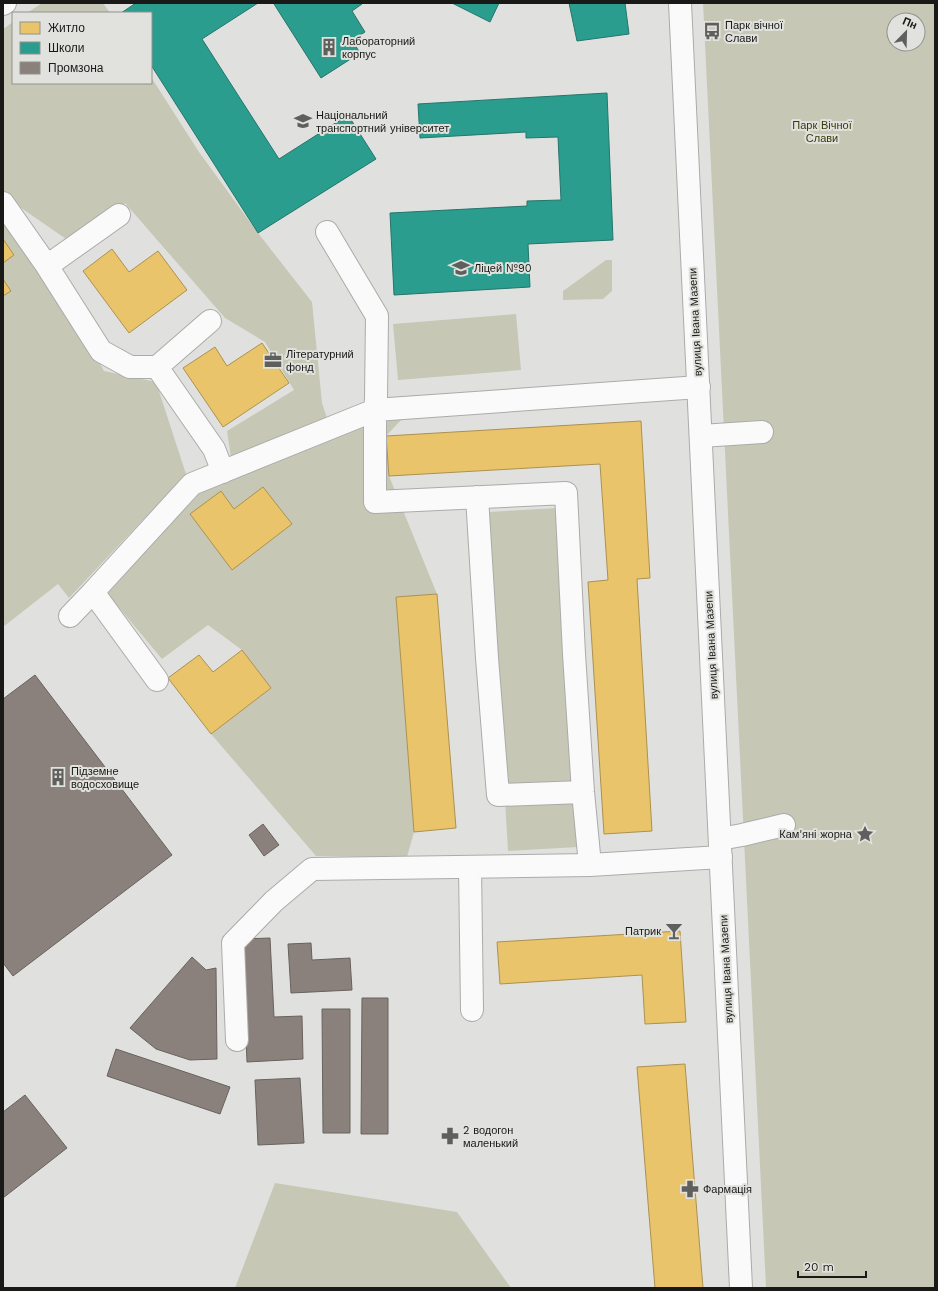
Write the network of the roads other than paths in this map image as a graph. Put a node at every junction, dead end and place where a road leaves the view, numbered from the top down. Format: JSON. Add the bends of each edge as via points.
{"nodes":[{"id":1,"x":680,"y":3,"type":"edge"},
{"id":2,"x":3,"y":203,"type":"edge"},
{"id":3,"x":119,"y":215,"type":"dead end"},
{"id":4,"x":328,"y":232,"type":"dead end"},
{"id":5,"x":47,"y":266,"type":"junction"},
{"id":6,"x":210,"y":321,"type":"dead end"},
{"id":7,"x":157,"y":367,"type":"junction"},
{"id":8,"x":699,"y":387,"type":"junction"},
{"id":9,"x":375,"y":410,"type":"junction"},
{"id":10,"x":762,"y":432,"type":"dead end"},
{"id":11,"x":701,"y":436,"type":"junction"},
{"id":12,"x":223,"y":472,"type":"junction"},
{"id":13,"x":476,"y":497,"type":"junction"},
{"id":14,"x":93,"y":592,"type":"junction"},
{"id":15,"x":70,"y":616,"type":"dead end"},
{"id":16,"x":157,"y":680,"type":"dead end"},
{"id":17,"x":583,"y":792,"type":"junction"},
{"id":18,"x":784,"y":825,"type":"dead end"},
{"id":19,"x":720,"y":848,"type":"junction"},
{"id":20,"x":590,"y":865,"type":"junction"},
{"id":21,"x":470,"y":868,"type":"junction"},
{"id":22,"x":472,"y":1010,"type":"dead end"},
{"id":23,"x":237,"y":1040,"type":"dead end"},
{"id":24,"x":741,"y":1288,"type":"edge"}],
"edges":[{"from":1,"to":8,"type":"main road","name":"вулиця Івана Мазепи"},
{"from":2,"to":5,"type":"main road"},
{"from":3,"to":5,"type":"main road"},
{"from":4,"to":9,"type":"main road","via":[[377,316]]},
{"from":5,"to":7,"type":"main road","via":[[101,351],[130,367]]},
{"from":6,"to":7,"type":"main road"},
{"from":7,"to":12,"type":"main road","via":[[214,449]]},
{"from":8,"to":9,"type":"main road"},
{"from":8,"to":11,"type":"main road","name":"вулиця Івана Мазепи"},
{"from":9,"to":12,"type":"main road"},
{"from":9,"to":13,"type":"main road","via":[[375,502]]},
{"from":10,"to":11,"type":"main road"},
{"from":11,"to":19,"type":"main road","name":"вулиця Івана Мазепи"},
{"from":12,"to":14,"type":"main road","via":[[192,484]]},
{"from":13,"to":17,"type":"main road","via":[[498,794]]},
{"from":13,"to":17,"type":"main road","via":[[566,494]]},
{"from":14,"to":15,"type":"main road"},
{"from":14,"to":16,"type":"main road"},
{"from":17,"to":20,"type":"main road"},
{"from":18,"to":19,"type":"main road","via":[[742,835]]},
{"from":19,"to":20,"type":"main road"},
{"from":19,"to":24,"type":"main road","name":"вулиця Івана Мазепи"},
{"from":20,"to":21,"type":"main road"},
{"from":21,"to":22,"type":"main road"},
{"from":21,"to":23,"type":"main road","via":[[312,869],[233,943]]}]}
